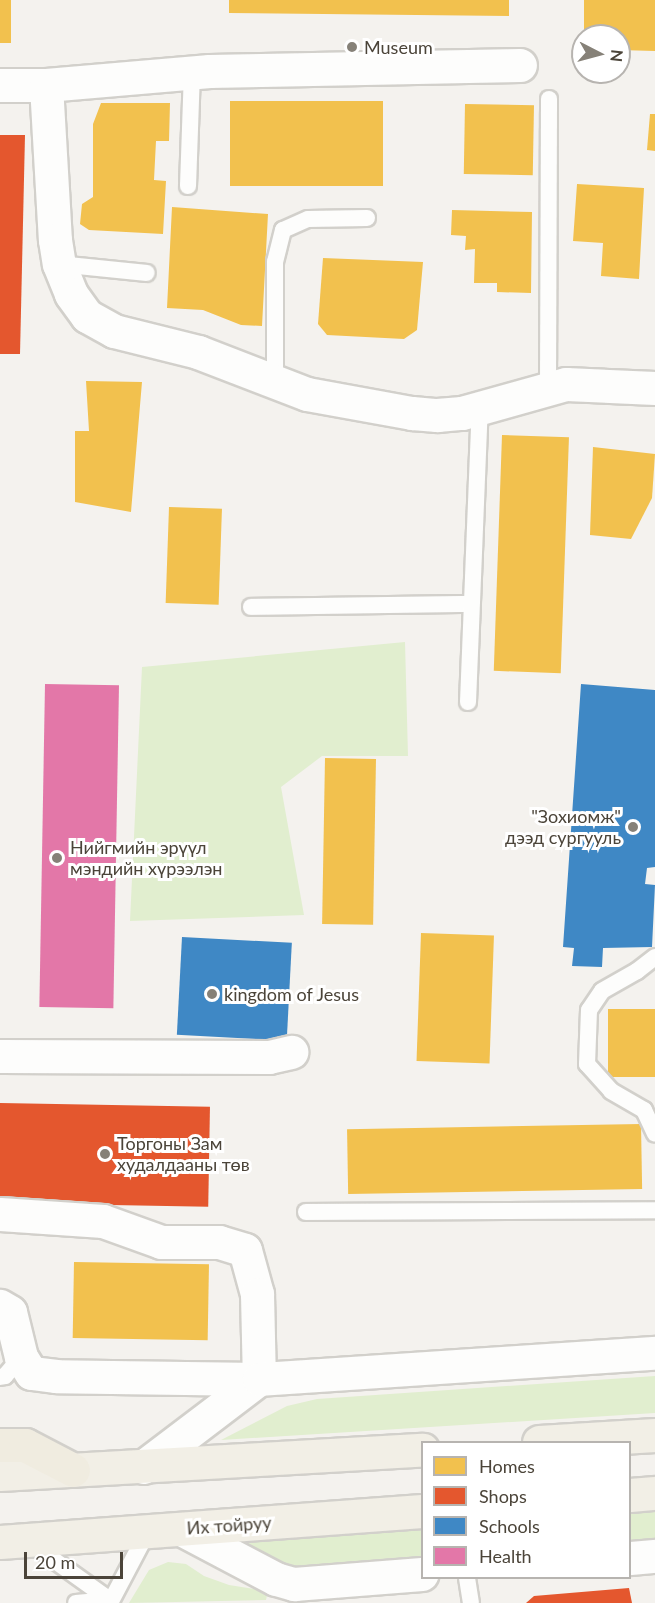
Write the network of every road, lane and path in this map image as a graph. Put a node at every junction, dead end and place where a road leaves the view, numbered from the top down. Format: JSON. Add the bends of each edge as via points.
{"nodes":[{"id":1,"x":520,"y":65,"type":"dead end"},
{"id":2,"x":192,"y":73,"type":"junction"},
{"id":3,"x":46,"y":85,"type":"junction"},
{"id":4,"x":0,"y":86,"type":"edge"},
{"id":5,"x":549,"y":99,"type":"dead end"},
{"id":6,"x":188,"y":186,"type":"dead end"},
{"id":7,"x":368,"y":218,"type":"dead end"},
{"id":8,"x":59,"y":264,"type":"junction"},
{"id":9,"x":147,"y":273,"type":"dead end"},
{"id":10,"x":275,"y":382,"type":"junction"},
{"id":11,"x":655,"y":388,"type":"edge"},
{"id":12,"x":548,"y":389,"type":"junction"},
{"id":13,"x":480,"y":408,"type":"junction"},
{"id":14,"x":471,"y":604,"type":"junction"},
{"id":15,"x":251,"y":607,"type":"dead end"},
{"id":16,"x":468,"y":702,"type":"dead end"},
{"id":17,"x":655,"y":957,"type":"edge"},
{"id":18,"x":291,"y":1052,"type":"dead end"},
{"id":19,"x":0,"y":1056,"type":"edge"},
{"id":20,"x":655,"y":1134,"type":"edge"},
{"id":21,"x":655,"y":1210,"type":"edge"},
{"id":22,"x":306,"y":1212,"type":"dead end"},
{"id":23,"x":0,"y":1214,"type":"edge"},
{"id":24,"x":0,"y":1306,"type":"edge"},
{"id":25,"x":655,"y":1353,"type":"edge"},
{"id":26,"x":10,"y":1367,"type":"edge"},
{"id":27,"x":259,"y":1379,"type":"junction"},
{"id":28,"x":655,"y":1435,"type":"edge"},
{"id":29,"x":568,"y":1441,"type":"edge"},
{"id":30,"x":0,"y":1445,"type":"edge"},
{"id":31,"x":421,"y":1450,"type":"edge"},
{"id":32,"x":143,"y":1467,"type":"junction"},
{"id":33,"x":73,"y":1470,"type":"junction"},
{"id":34,"x":0,"y":1474,"type":"edge"},
{"id":35,"x":655,"y":1493,"type":"edge"},
{"id":36,"x":631,"y":1495,"type":"edge"},
{"id":37,"x":421,"y":1510,"type":"edge"},
{"id":38,"x":181,"y":1529,"type":"junction"},
{"id":39,"x":148,"y":1531,"type":"junction"},
{"id":40,"x":13,"y":1541,"type":"edge"},
{"id":41,"x":655,"y":1556,"type":"edge"},
{"id":42,"x":631,"y":1558,"type":"edge"},
{"id":43,"x":421,"y":1574,"type":"edge"},
{"id":44,"x":467,"y":1579,"type":"edge"},
{"id":45,"x":110,"y":1602,"type":"edge"},
{"id":46,"x":76,"y":1603,"type":"edge"},
{"id":47,"x":471,"y":1603,"type":"edge"}],
"edges":[{"from":1,"to":2,"type":"street"},
{"from":2,"to":3,"type":"street"},
{"from":2,"to":6,"type":"lane"},
{"from":3,"to":4,"type":"street"},
{"from":3,"to":8,"type":"street"},
{"from":5,"to":12,"type":"lane"},
{"from":7,"to":10,"type":"lane","via":[[308,219],[283,230],[275,262]]},
{"from":8,"to":9,"type":"lane"},
{"from":8,"to":10,"type":"street","via":[[71,294],[87,316],[114,331],[198,352]]},
{"from":10,"to":13,"type":"street","via":[[307,394],[412,413],[437,416]]},
{"from":11,"to":12,"type":"street","via":[[566,384]]},
{"from":12,"to":13,"type":"street"},
{"from":13,"to":14,"type":"lane"},
{"from":14,"to":15,"type":"lane"},
{"from":14,"to":16,"type":"lane"},
{"from":17,"to":20,"type":"lane","via":[[602,991],[589,1010],[587,1064],[611,1091],[644,1110]]},
{"from":18,"to":19,"type":"street","via":[[269,1057]]},
{"from":21,"to":22,"type":"lane"},
{"from":23,"to":27,"type":"street","via":[[103,1221],[161,1242],[219,1242],[245,1250],[256,1294]]},
{"from":24,"to":26,"type":"street","via":[[10,1312]]},
{"from":25,"to":27,"type":"street"},
{"from":26,"to":27,"type":"street","via":[[56,1376]]},
{"from":27,"to":32,"type":"street"},
{"from":28,"to":29,"type":"main road"},
{"from":30,"to":33,"type":"highway","via":[[25,1445]]},
{"from":31,"to":32,"type":"main road"},
{"from":32,"to":33,"type":"main road"},
{"from":33,"to":34,"type":"main road"},
{"from":35,"to":36,"type":"main road"},
{"from":37,"to":38,"type":"main road","name":"Их тойруу"},
{"from":38,"to":39,"type":"main road","name":"Их тойруу"},
{"from":38,"to":43,"type":"street","via":[[276,1579],[294,1584]]},
{"from":39,"to":40,"type":"main road","name":"Их тойруу"},
{"from":39,"to":45,"type":"lane"},
{"from":40,"to":45,"type":"lane"},
{"from":41,"to":42,"type":"street"},
{"from":44,"to":47,"type":"lane"},
{"from":45,"to":46,"type":"lane"}]}
